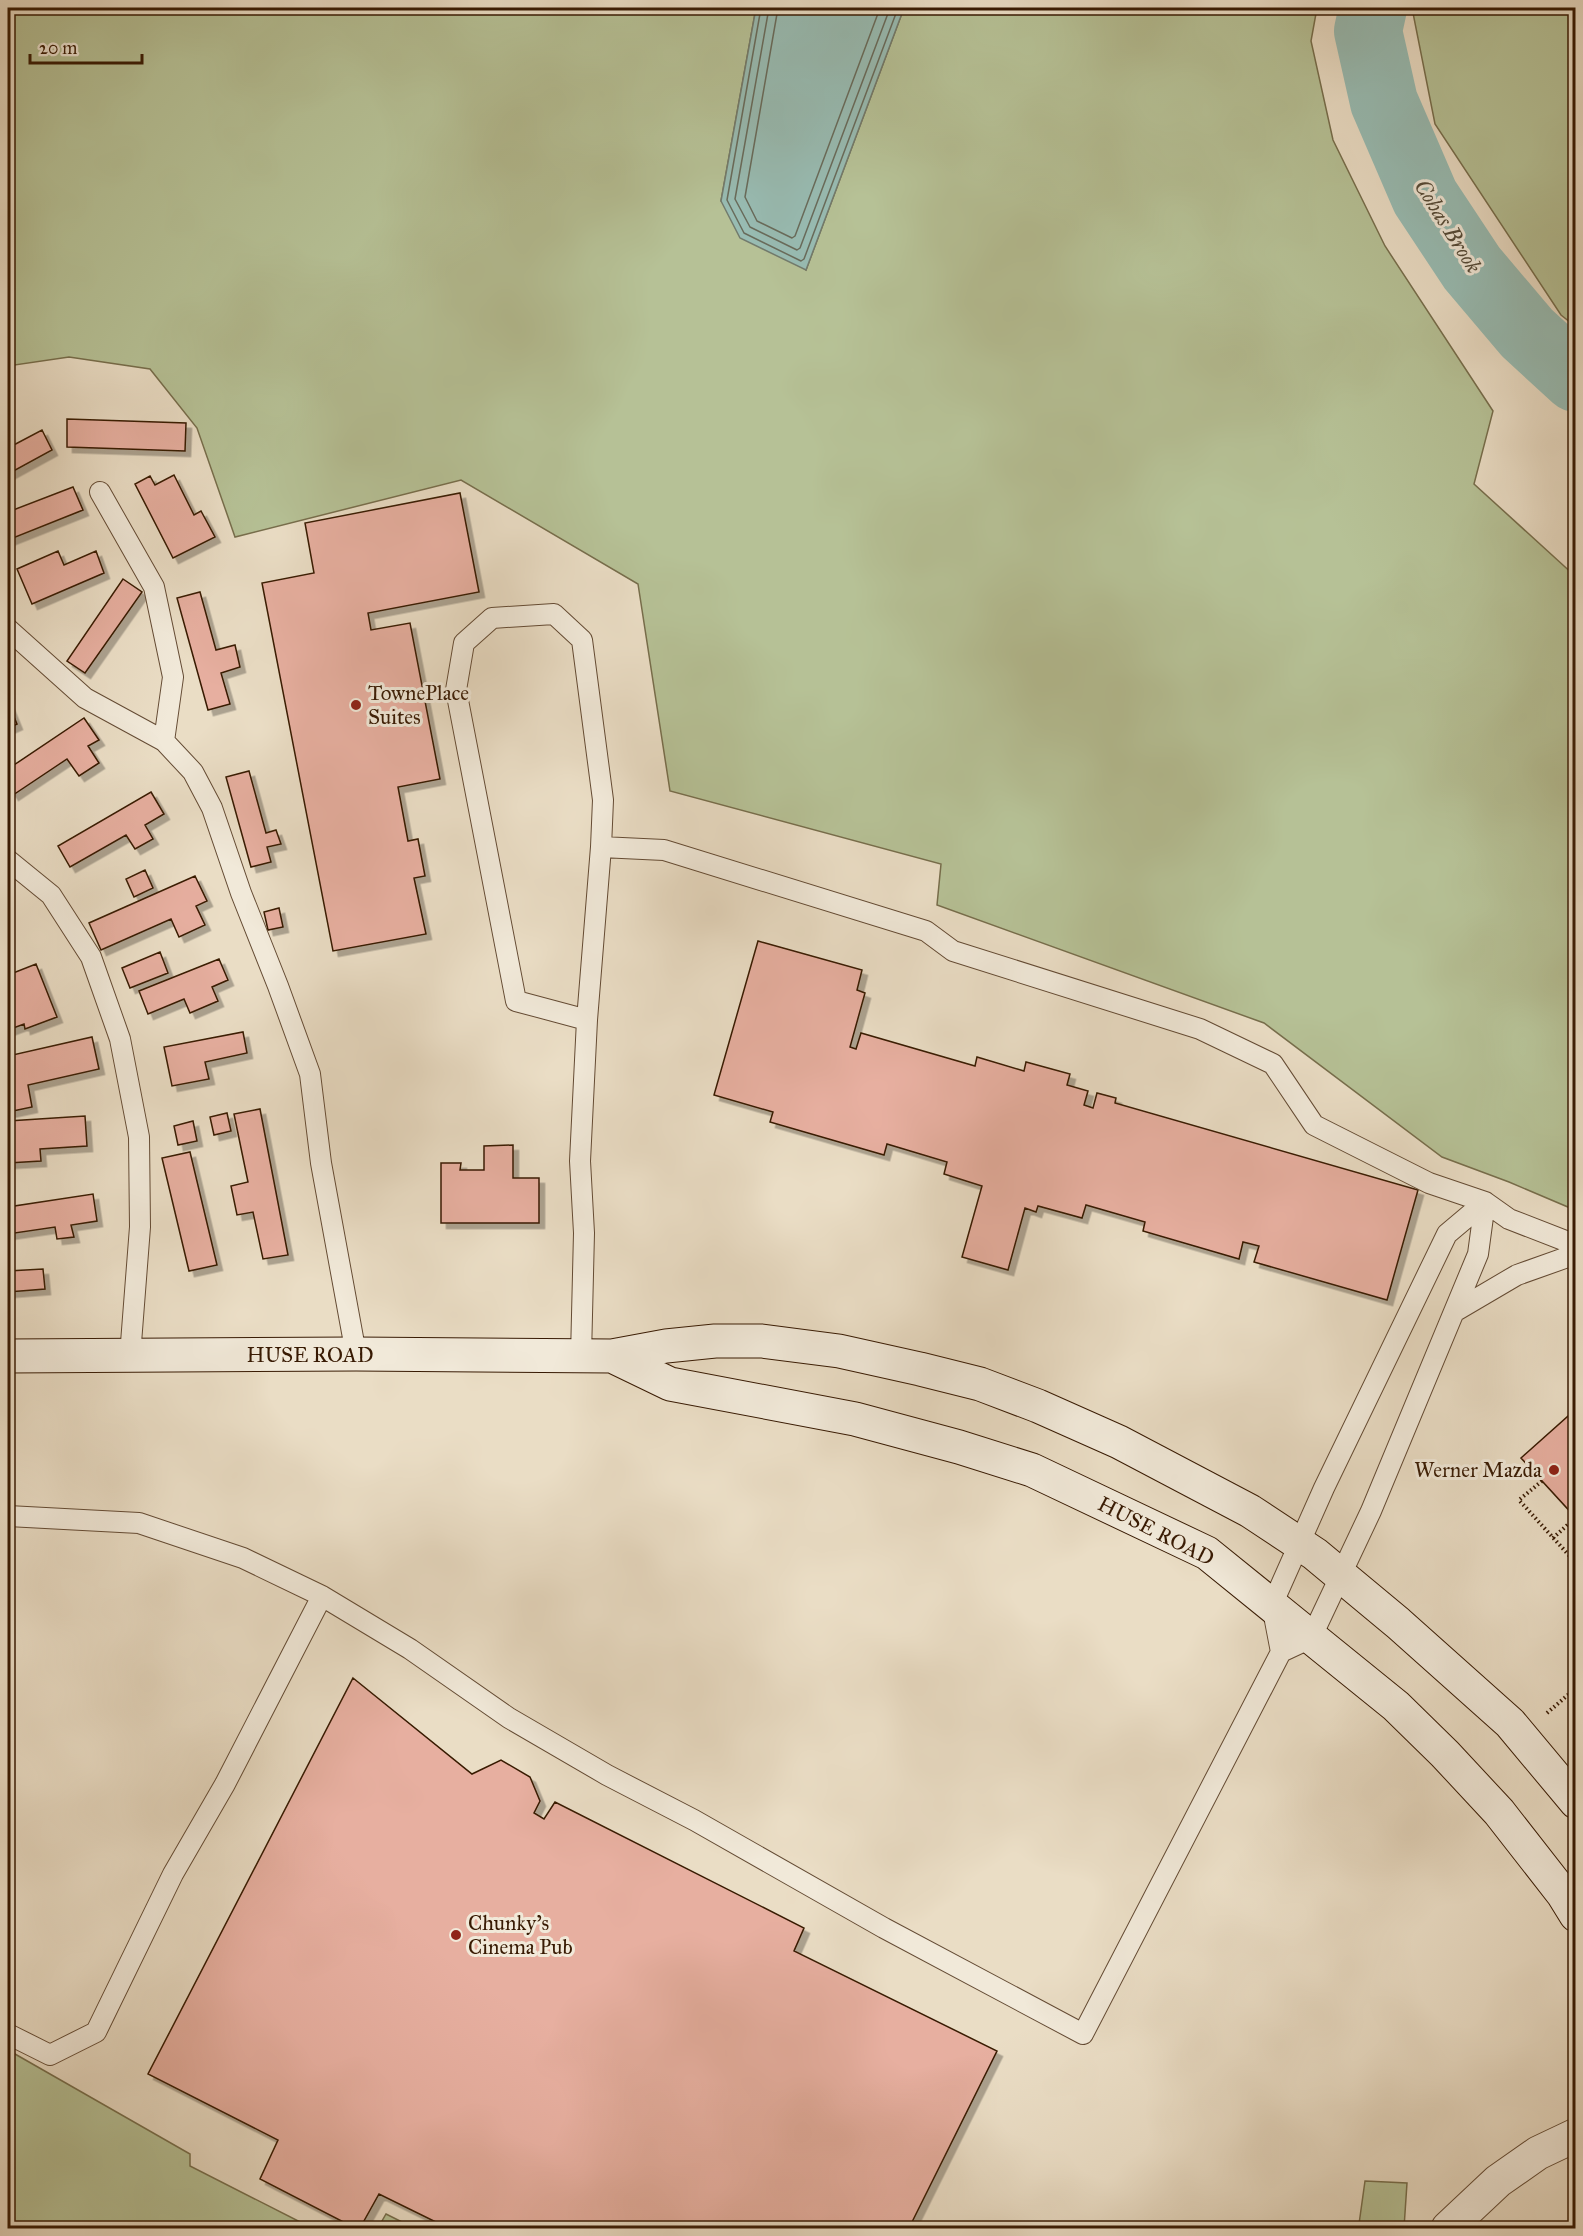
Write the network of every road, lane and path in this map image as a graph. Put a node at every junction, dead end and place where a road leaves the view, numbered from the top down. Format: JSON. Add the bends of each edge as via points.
{"nodes":[{"id":1,"x":100,"y":492,"type":"dead end"},
{"id":2,"x":8,"y":629,"type":"edge"},
{"id":3,"x":165,"y":741,"type":"junction"},
{"id":4,"x":601,"y":847,"type":"junction"},
{"id":5,"x":8,"y":860,"type":"edge"},
{"id":6,"x":587,"y":1020,"type":"junction"},
{"id":7,"x":1485,"y":1202,"type":"junction"},
{"id":8,"x":1575,"y":1245,"type":"edge"},
{"id":9,"x":1575,"y":1254,"type":"edge"},
{"id":10,"x":1454,"y":1312,"type":"junction"},
{"id":11,"x":356,"y":1354,"type":"junction"},
{"id":12,"x":8,"y":1356,"type":"edge"},
{"id":13,"x":130,"y":1356,"type":"junction"},
{"id":14,"x":597,"y":1356,"type":"junction"},
{"id":15,"x":1542,"y":1482,"type":"dead end"},
{"id":16,"x":8,"y":1516,"type":"edge"},
{"id":17,"x":1575,"y":1518,"type":"edge"},
{"id":18,"x":1553,"y":1538,"type":"junction"},
{"id":19,"x":1300,"y":1545,"type":"junction"},
{"id":20,"x":1575,"y":1563,"type":"edge"},
{"id":21,"x":1340,"y":1575,"type":"junction"},
{"id":22,"x":322,"y":1596,"type":"junction"},
{"id":23,"x":1272,"y":1605,"type":"junction"},
{"id":24,"x":1311,"y":1638,"type":"junction"},
{"id":25,"x":1281,"y":1652,"type":"junction"},
{"id":26,"x":1575,"y":1688,"type":"edge"},
{"id":27,"x":1541,"y":1718,"type":"dead end"},
{"id":28,"x":1575,"y":1802,"type":"edge"},
{"id":29,"x":1575,"y":1915,"type":"edge"},
{"id":30,"x":8,"y":2034,"type":"edge"},
{"id":31,"x":1575,"y":2135,"type":"edge"},
{"id":32,"x":1461,"y":2223,"type":"edge"}],
"edges":[{"from":1,"to":3,"type":"lane","via":[[154,587],[173,677]]},
{"from":2,"to":3,"type":"lane","via":[[86,698]]},
{"from":3,"to":11,"type":"lane","via":[[193,771],[212,808],[310,1074],[321,1163]]},
{"from":4,"to":6,"type":"lane"},
{"from":4,"to":6,"type":"lane","via":[[603,800],[582,640],[554,614],[492,618],[465,644],[456,690],[516,1001]]},
{"from":4,"to":7,"type":"lane","via":[[676,853],[926,931],[953,951],[1200,1029],[1273,1064],[1314,1125],[1429,1183]]},
{"from":5,"to":13,"type":"lane","via":[[51,895],[90,957],[120,1039],[139,1137],[140,1227]]},
{"from":6,"to":14,"type":"lane","via":[[580,1161]]},
{"from":7,"to":8,"type":"lane","via":[[1509,1219]]},
{"from":7,"to":10,"type":"lane","via":[[1478,1254]]},
{"from":7,"to":19,"type":"lane","via":[[1447,1234]]},
{"from":9,"to":10,"type":"lane","via":[[1516,1275]]},
{"from":10,"to":21,"type":"lane"},
{"from":11,"to":13,"type":"street","name":"HUSE ROAD"},
{"from":11,"to":14,"type":"street","name":"HUSE ROAD"},
{"from":12,"to":13,"type":"street","name":"HUSE ROAD"},
{"from":14,"to":19,"type":"street","name":"HUSE ROAD","via":[[716,1341],[762,1341],[839,1351],[980,1384],[1119,1442],[1250,1511]]},
{"from":14,"to":23,"type":"street","name":"HUSE ROAD","via":[[670,1384],[855,1419],[1032,1470],[1207,1553]]},
{"from":15,"to":18,"type":"path","via":[[1520,1500]]},
{"from":16,"to":22,"type":"lane","via":[[139,1523],[243,1558]]},
{"from":17,"to":18,"type":"path"},
{"from":18,"to":20,"type":"path"},
{"from":19,"to":21,"type":"street","name":"HUSE ROAD"},
{"from":19,"to":23,"type":"lane"},
{"from":21,"to":24,"type":"lane"},
{"from":21,"to":28,"type":"street","name":"HUSE ROAD","via":[[1510,1723]]},
{"from":22,"to":25,"type":"lane","via":[[410,1649],[508,1718],[606,1775],[1083,2034]]},
{"from":22,"to":30,"type":"lane","via":[[225,1784],[173,1874],[96,2032],[50,2055]]},
{"from":23,"to":24,"type":"street","name":"HUSE ROAD"},
{"from":23,"to":25,"type":"lane"},
{"from":24,"to":25,"type":"lane"},
{"from":24,"to":29,"type":"street","name":"HUSE ROAD","via":[[1396,1706],[1445,1754],[1498,1812]]},
{"from":26,"to":27,"type":"path"},
{"from":31,"to":32,"type":"street","via":[[1538,2153],[1498,2181]]}]}
